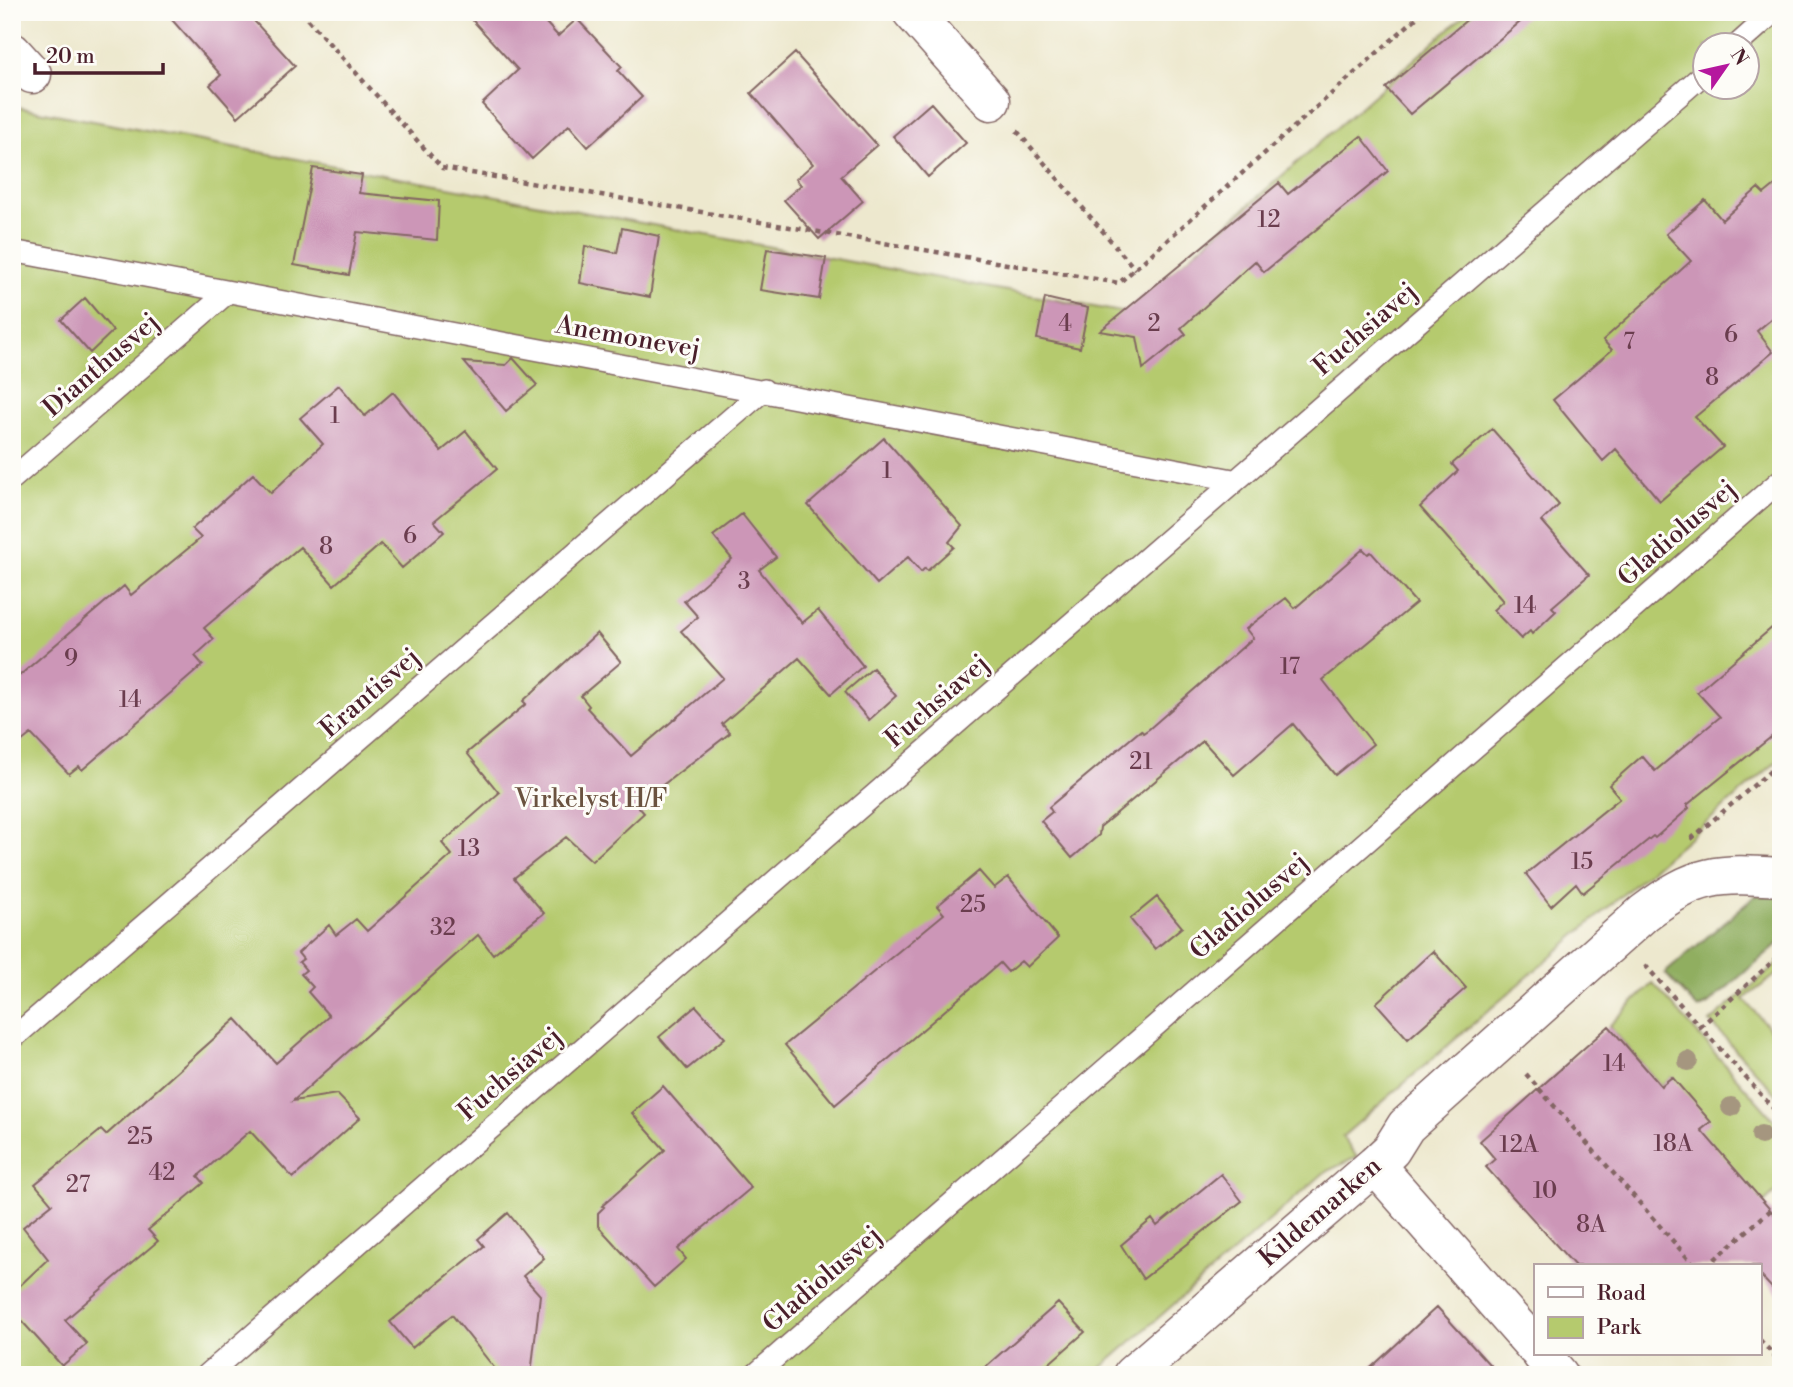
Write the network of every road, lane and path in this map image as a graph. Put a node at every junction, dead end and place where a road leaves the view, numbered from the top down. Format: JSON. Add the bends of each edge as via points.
{"nodes":[{"id":1,"x":301,"y":12,"type":"edge"},
{"id":2,"x":912,"y":12,"type":"edge"},
{"id":3,"x":1423,"y":12,"type":"edge"},
{"id":4,"x":1774,"y":12,"type":"edge"},
{"id":5,"x":1752,"y":32,"type":"edge"},
{"id":6,"x":1692,"y":84,"type":"edge"},
{"id":7,"x":991,"y":101,"type":"joint"},
{"id":8,"x":12,"y":251,"type":"edge"},
{"id":9,"x":1135,"y":269,"type":"junction"},
{"id":10,"x":227,"y":293,"type":"junction"},
{"id":11,"x":764,"y":390,"type":"junction"},
{"id":12,"x":12,"y":479,"type":"edge"},
{"id":13,"x":1233,"y":480,"type":"junction"},
{"id":14,"x":1781,"y":480,"type":"edge"},
{"id":15,"x":1781,"y":877,"type":"edge"},
{"id":16,"x":1619,"y":935,"type":"junction"},
{"id":17,"x":1781,"y":954,"type":"edge"},
{"id":18,"x":1700,"y":1027,"type":"junction"},
{"id":19,"x":12,"y":1039,"type":"edge"},
{"id":20,"x":1500,"y":1044,"type":"junction"},
{"id":21,"x":1781,"y":1118,"type":"edge"},
{"id":22,"x":1375,"y":1165,"type":"junction"},
{"id":23,"x":1781,"y":1201,"type":"edge"},
{"id":24,"x":1693,"y":1264,"type":"edge"},
{"id":25,"x":1709,"y":1264,"type":"edge"},
{"id":26,"x":1762,"y":1341,"type":"edge"},
{"id":27,"x":1534,"y":1346,"type":"edge"},
{"id":28,"x":1543,"y":1356,"type":"edge"},
{"id":29,"x":1781,"y":1363,"type":"edge"},
{"id":30,"x":207,"y":1375,"type":"edge"},
{"id":31,"x":755,"y":1375,"type":"edge"},
{"id":32,"x":1132,"y":1375,"type":"edge"},
{"id":33,"x":1559,"y":1375,"type":"edge"}],
"edges":[{"from":1,"to":9,"type":"path","via":[[442,168],[1119,283]]},
{"from":2,"to":7,"type":"street"},
{"from":3,"to":9,"type":"path"},
{"from":4,"to":5,"type":"lane"},
{"from":6,"to":13,"type":"lane","name":"Fuchsiavej"},
{"from":7,"to":9,"type":"path"},
{"from":8,"to":10,"type":"lane","name":"Anemonevej"},
{"from":10,"to":11,"type":"lane","name":"Anemonevej"},
{"from":10,"to":12,"type":"lane","name":"Dianthusvej"},
{"from":11,"to":13,"type":"lane","name":"Anemonevej"},
{"from":11,"to":19,"type":"lane","name":"Erantisvej"},
{"from":13,"to":30,"type":"lane","name":"Fuchsiavej"},
{"from":14,"to":31,"type":"lane","name":"Gladiolusvej"},
{"from":15,"to":16,"type":"street","name":"Kildemarken","via":[[1711,875],[1688,883]]},
{"from":16,"to":18,"type":"path"},
{"from":16,"to":20,"type":"street","name":"Kildemarken"},
{"from":17,"to":18,"type":"path"},
{"from":18,"to":21,"type":"path"},
{"from":20,"to":22,"type":"street","name":"Kildemarken","via":[[1406,1126]]},
{"from":20,"to":24,"type":"path"},
{"from":22,"to":27,"type":"street"},
{"from":22,"to":32,"type":"street","name":"Kildemarken"},
{"from":23,"to":25,"type":"path"},
{"from":26,"to":29,"type":"path"},
{"from":28,"to":33,"type":"street"}]}
